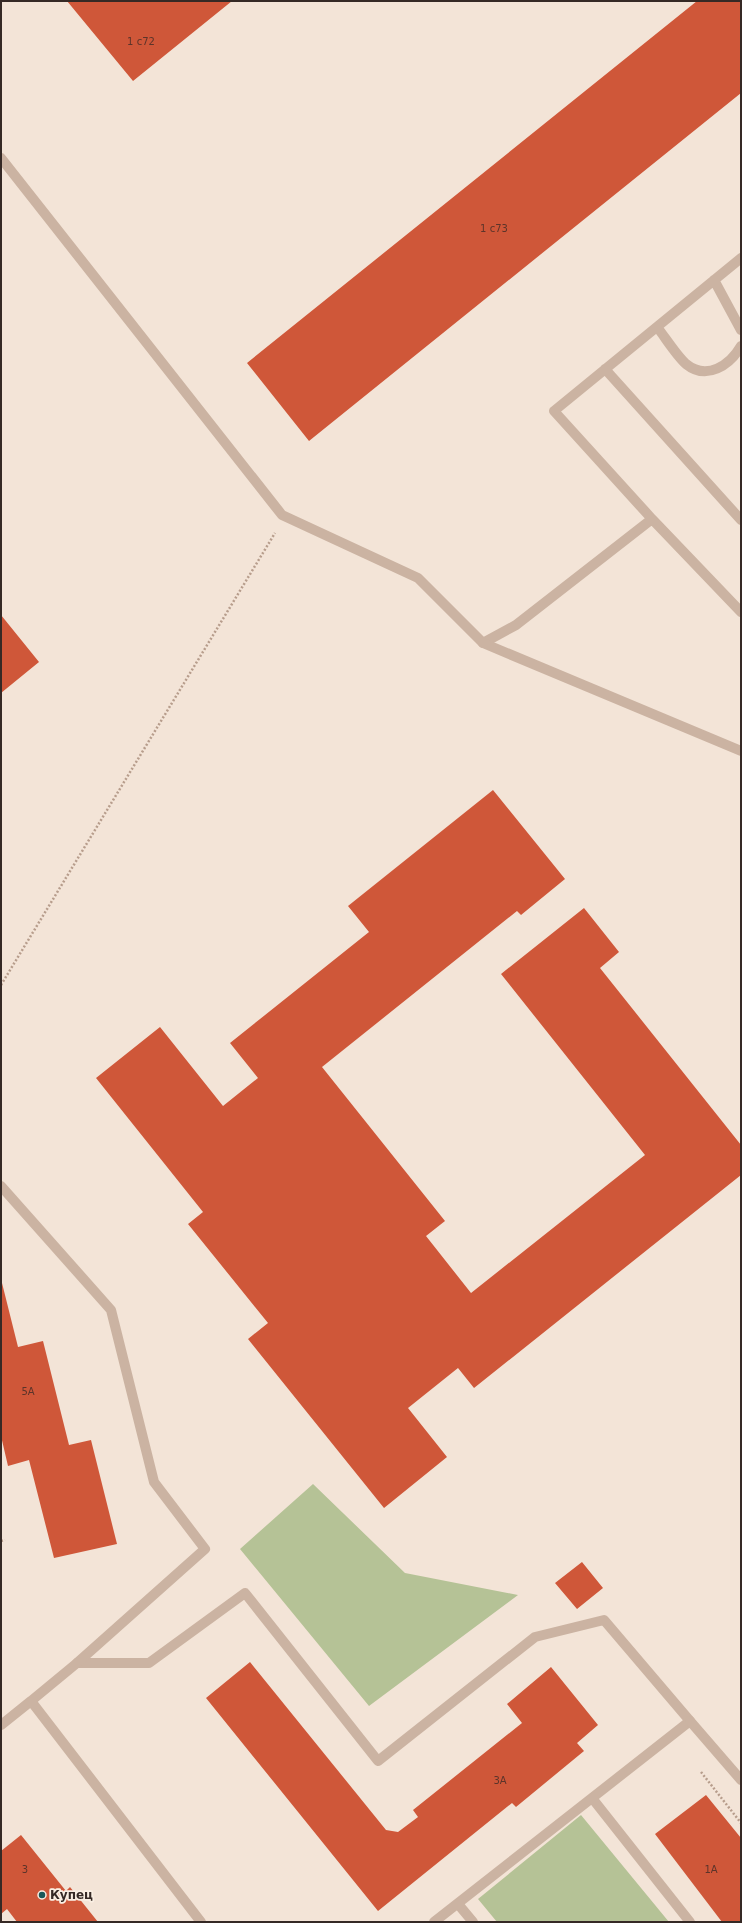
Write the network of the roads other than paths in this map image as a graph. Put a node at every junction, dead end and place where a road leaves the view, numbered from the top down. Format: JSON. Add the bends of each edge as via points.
{"nodes":[{"id":1,"x":1,"y":158,"type":"edge"},
{"id":2,"x":741,"y":258,"type":"edge"},
{"id":3,"x":714,"y":280,"type":"junction"},
{"id":4,"x":657,"y":327,"type":"junction"},
{"id":5,"x":741,"y":330,"type":"edge"},
{"id":6,"x":741,"y":346,"type":"edge"},
{"id":7,"x":605,"y":369,"type":"junction"},
{"id":8,"x":652,"y":519,"type":"junction"},
{"id":9,"x":741,"y":520,"type":"edge"},
{"id":10,"x":741,"y":612,"type":"edge"},
{"id":11,"x":483,"y":643,"type":"junction"},
{"id":12,"x":741,"y":751,"type":"edge"},
{"id":13,"x":1,"y":1186,"type":"edge"},
{"id":14,"x":77,"y":1663,"type":"junction"},
{"id":15,"x":31,"y":1701,"type":"junction"},
{"id":16,"x":690,"y":1721,"type":"junction"},
{"id":17,"x":1,"y":1725,"type":"edge"},
{"id":18,"x":741,"y":1780,"type":"edge"},
{"id":19,"x":592,"y":1798,"type":"junction"},
{"id":20,"x":458,"y":1904,"type":"junction"},
{"id":21,"x":201,"y":1922,"type":"edge"},
{"id":22,"x":434,"y":1922,"type":"edge"},
{"id":23,"x":473,"y":1922,"type":"edge"},
{"id":24,"x":690,"y":1922,"type":"edge"}],
"edges":[{"from":1,"to":11,"type":"street","via":[[282,515],[418,578]]},
{"from":2,"to":3,"type":"street"},
{"from":3,"to":4,"type":"street"},
{"from":3,"to":5,"type":"street"},
{"from":4,"to":6,"type":"street","via":[[687,364],[704,371],[718,369],[735,357]]},
{"from":4,"to":7,"type":"street"},
{"from":7,"to":8,"type":"street","via":[[554,411]]},
{"from":7,"to":9,"type":"street"},
{"from":8,"to":10,"type":"street"},
{"from":8,"to":11,"type":"street","via":[[516,625]]},
{"from":11,"to":12,"type":"street"},
{"from":13,"to":14,"type":"street","via":[[111,1310],[154,1482],[205,1549]]},
{"from":14,"to":15,"type":"street"},
{"from":14,"to":16,"type":"street","via":[[149,1663],[245,1593],[378,1761],[535,1637],[604,1620]]},
{"from":15,"to":17,"type":"street"},
{"from":15,"to":21,"type":"street"},
{"from":16,"to":18,"type":"street"},
{"from":16,"to":19,"type":"street"},
{"from":19,"to":20,"type":"street"},
{"from":19,"to":24,"type":"street"},
{"from":20,"to":22,"type":"street"},
{"from":20,"to":23,"type":"street"}]}
